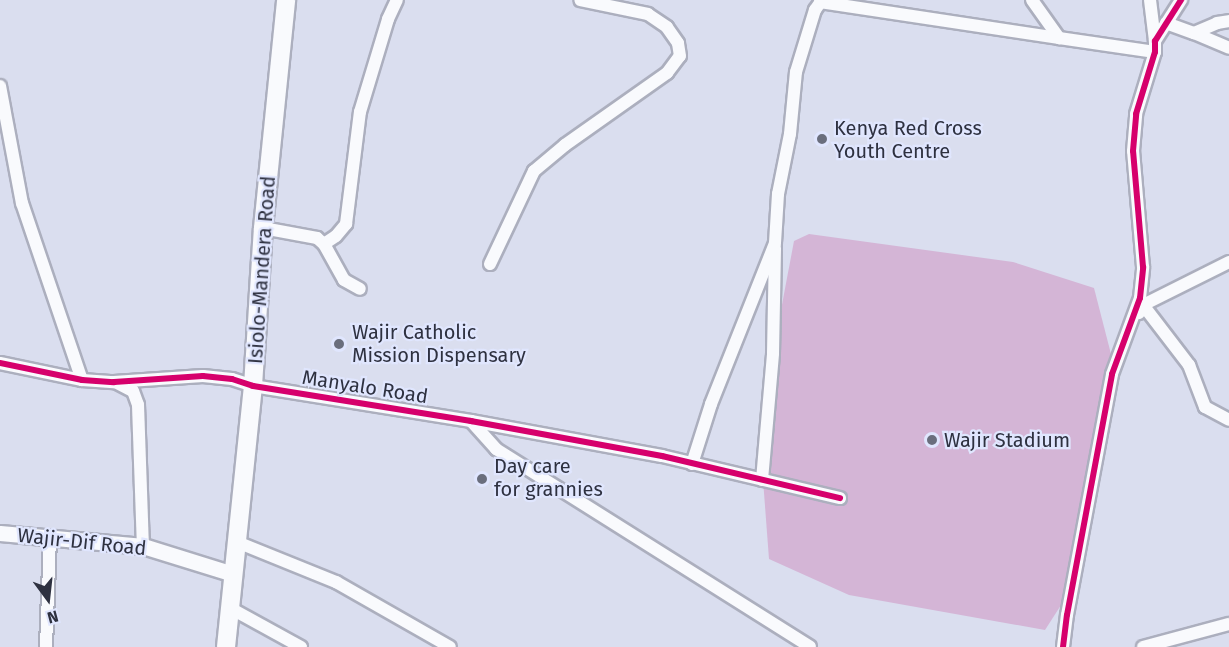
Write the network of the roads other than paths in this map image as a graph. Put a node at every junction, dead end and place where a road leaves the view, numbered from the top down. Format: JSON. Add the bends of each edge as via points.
{"nodes":[{"id":1,"x":286,"y":0,"type":"edge"},
{"id":2,"x":397,"y":0,"type":"edge"},
{"id":3,"x":580,"y":0,"type":"edge"},
{"id":4,"x":1032,"y":0,"type":"edge"},
{"id":5,"x":1150,"y":0,"type":"edge"},
{"id":6,"x":1181,"y":0,"type":"edge"},
{"id":7,"x":821,"y":1,"type":"edge"},
{"id":8,"x":1229,"y":21,"type":"edge"},
{"id":9,"x":1166,"y":23,"type":"junction"},
{"id":10,"x":1194,"y":33,"type":"junction"},
{"id":11,"x":1059,"y":38,"type":"junction"},
{"id":12,"x":1155,"y":46,"type":"junction"},
{"id":13,"x":1229,"y":48,"type":"edge"},
{"id":14,"x":0,"y":86,"type":"edge"},
{"id":15,"x":263,"y":228,"type":"junction"},
{"id":16,"x":775,"y":243,"type":"junction"},
{"id":17,"x":324,"y":244,"type":"junction"},
{"id":18,"x":1229,"y":262,"type":"edge"},
{"id":19,"x":490,"y":264,"type":"dead end"},
{"id":20,"x":360,"y":289,"type":"dead end"},
{"id":21,"x":1143,"y":305,"type":"junction"},
{"id":22,"x":1130,"y":329,"type":"junction"},
{"id":23,"x":0,"y":363,"type":"edge"},
{"id":24,"x":82,"y":380,"type":"junction"},
{"id":25,"x":114,"y":382,"type":"junction"},
{"id":26,"x":253,"y":386,"type":"junction"},
{"id":27,"x":1229,"y":420,"type":"edge"},
{"id":28,"x":471,"y":421,"type":"junction"},
{"id":29,"x":692,"y":464,"type":"junction"},
{"id":30,"x":762,"y":480,"type":"junction"},
{"id":31,"x":840,"y":498,"type":"dead end"},
{"id":32,"x":0,"y":533,"type":"edge"},
{"id":33,"x":50,"y":540,"type":"junction"},
{"id":34,"x":237,"y":542,"type":"junction"},
{"id":35,"x":143,"y":546,"type":"junction"},
{"id":36,"x":233,"y":574,"type":"junction"},
{"id":37,"x":230,"y":608,"type":"junction"},
{"id":38,"x":1229,"y":624,"type":"edge"},
{"id":39,"x":45,"y":647,"type":"edge"},
{"id":40,"x":226,"y":647,"type":"edge"},
{"id":41,"x":301,"y":647,"type":"edge"},
{"id":42,"x":450,"y":647,"type":"edge"},
{"id":43,"x":810,"y":647,"type":"edge"},
{"id":44,"x":1064,"y":647,"type":"edge"},
{"id":45,"x":1143,"y":647,"type":"edge"}],
"edges":[{"from":1,"to":15,"type":"highway","name":"Isiolo-Mandera Road"},
{"from":2,"to":17,"type":"street","via":[[360,112],[346,224]]},
{"from":3,"to":19,"type":"street","via":[[648,14],[667,27],[678,43],[680,56],[667,73],[534,171]]},
{"from":4,"to":11,"type":"street"},
{"from":5,"to":12,"type":"street"},
{"from":6,"to":9,"type":"street"},
{"from":7,"to":11,"type":"street"},
{"from":7,"to":16,"type":"street","via":[[796,72]]},
{"from":8,"to":10,"type":"street"},
{"from":9,"to":10,"type":"street"},
{"from":9,"to":12,"type":"street"},
{"from":10,"to":13,"type":"street"},
{"from":11,"to":12,"type":"street"},
{"from":12,"to":22,"type":"street","via":[[1134,131],[1143,267],[1140,298]]},
{"from":14,"to":24,"type":"street","via":[[22,202]]},
{"from":15,"to":17,"type":"street","via":[[316,238]]},
{"from":15,"to":26,"type":"highway","name":"Isiolo-Mandera Road"},
{"from":16,"to":29,"type":"street","via":[[711,404]]},
{"from":16,"to":30,"type":"street","via":[[773,353]]},
{"from":17,"to":20,"type":"street","via":[[344,279]]},
{"from":18,"to":21,"type":"street"},
{"from":21,"to":22,"type":"street"},
{"from":21,"to":27,"type":"street","via":[[1189,365],[1205,406]]},
{"from":22,"to":44,"type":"street","via":[[1112,374]]},
{"from":23,"to":24,"type":"street","name":"Manyalo Road"},
{"from":24,"to":25,"type":"street","name":"Manyalo Road"},
{"from":25,"to":26,"type":"street","name":"Manyalo Road","via":[[203,376]]},
{"from":25,"to":35,"type":"street","via":[[133,391],[138,405]]},
{"from":26,"to":28,"type":"street","name":"Manyalo Road"},
{"from":26,"to":34,"type":"highway","name":"Isiolo-Mandera Road"},
{"from":28,"to":29,"type":"street","name":"Manyalo Road"},
{"from":28,"to":43,"type":"street","via":[[496,449]]},
{"from":29,"to":30,"type":"street","name":"Manyalo Road"},
{"from":30,"to":31,"type":"street","name":"Manyalo Road"},
{"from":32,"to":33,"type":"main road","name":"Wajir-Dif Road"},
{"from":33,"to":35,"type":"main road","name":"Wajir-Dif Road"},
{"from":33,"to":39,"type":"street"},
{"from":34,"to":36,"type":"highway","name":"Isiolo-Mandera Road"},
{"from":34,"to":42,"type":"street","via":[[336,582]]},
{"from":35,"to":36,"type":"main road","name":"Wajir-Dif Road"},
{"from":36,"to":37,"type":"highway","name":"Isiolo-Mandera Road"},
{"from":37,"to":40,"type":"highway","name":"Isiolo-Mandera Road"},
{"from":37,"to":41,"type":"street"},
{"from":38,"to":45,"type":"street"}]}
